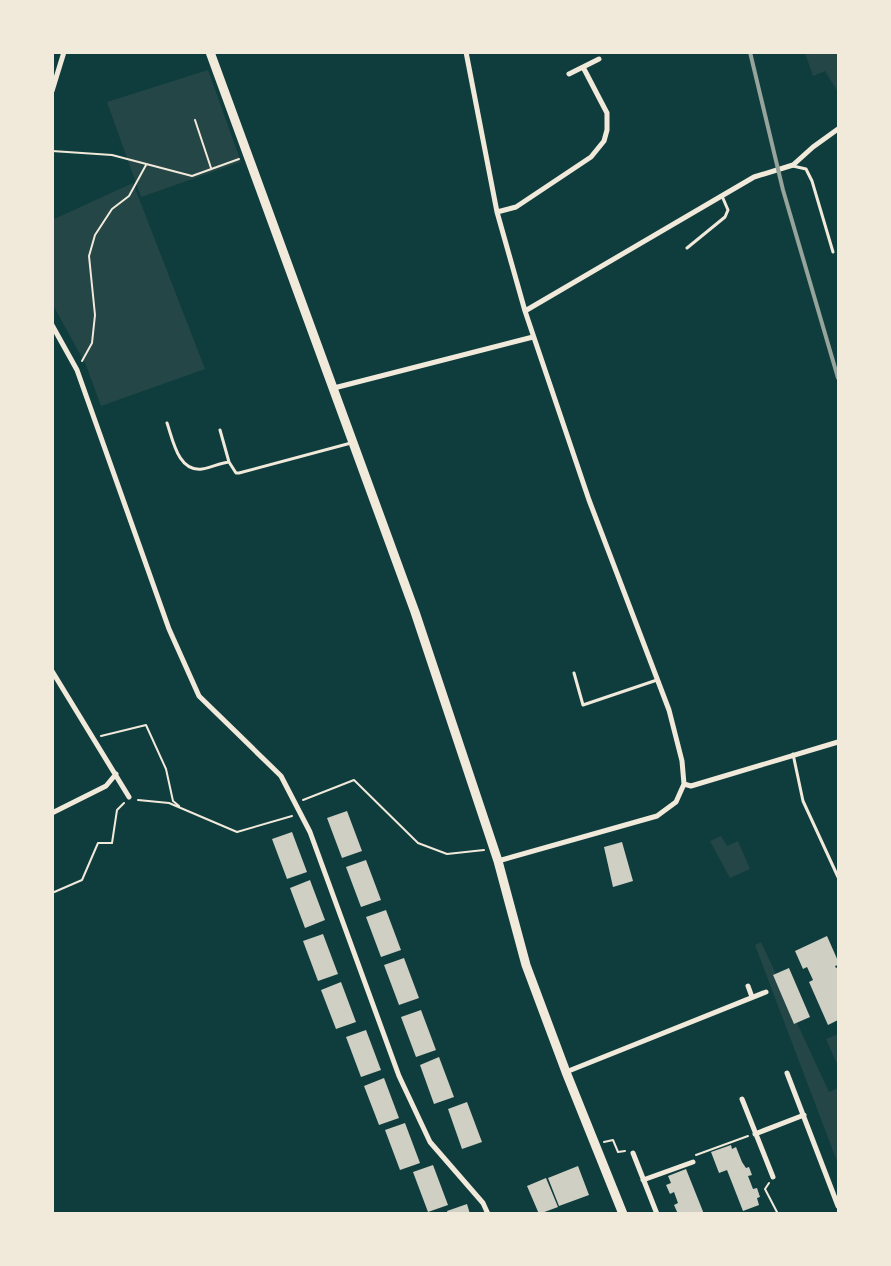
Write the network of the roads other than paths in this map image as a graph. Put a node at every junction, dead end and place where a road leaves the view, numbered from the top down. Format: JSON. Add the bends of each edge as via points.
{"nodes":[{"id":1,"x":64,"y":52,"type":"edge"},
{"id":2,"x":210,"y":52,"type":"edge"},
{"id":3,"x":466,"y":52,"type":"edge"},
{"id":4,"x":599,"y":59,"type":"dead end"},
{"id":5,"x":583,"y":67,"type":"junction"},
{"id":6,"x":569,"y":74,"type":"dead end"},
{"id":7,"x":52,"y":91,"type":"edge"},
{"id":8,"x":838,"y":129,"type":"edge"},
{"id":9,"x":793,"y":166,"type":"junction"},
{"id":10,"x":722,"y":196,"type":"junction"},
{"id":11,"x":497,"y":212,"type":"junction"},
{"id":12,"x":687,"y":248,"type":"dead end"},
{"id":13,"x":833,"y":252,"type":"dead end"},
{"id":14,"x":525,"y":311,"type":"junction"},
{"id":15,"x":52,"y":325,"type":"edge"},
{"id":16,"x":533,"y":337,"type":"junction"},
{"id":17,"x":334,"y":388,"type":"junction"},
{"id":18,"x":167,"y":423,"type":"dead end"},
{"id":19,"x":220,"y":430,"type":"dead end"},
{"id":20,"x":354,"y":442,"type":"junction"},
{"id":21,"x":228,"y":462,"type":"junction"},
{"id":22,"x":52,"y":671,"type":"edge"},
{"id":23,"x":574,"y":673,"type":"dead end"},
{"id":24,"x":658,"y":680,"type":"junction"},
{"id":25,"x":838,"y":742,"type":"edge"},
{"id":26,"x":792,"y":754,"type":"junction"},
{"id":27,"x":116,"y":774,"type":"junction"},
{"id":28,"x":684,"y":784,"type":"junction"},
{"id":29,"x":129,"y":797,"type":"dead end"},
{"id":30,"x":52,"y":813,"type":"edge"},
{"id":31,"x":498,"y":861,"type":"junction"},
{"id":32,"x":838,"y":877,"type":"edge"},
{"id":33,"x":748,"y":986,"type":"dead end"},
{"id":34,"x":766,"y":992,"type":"dead end"},
{"id":35,"x":752,"y":997,"type":"junction"},
{"id":36,"x":566,"y":1072,"type":"junction"},
{"id":37,"x":787,"y":1073,"type":"dead end"},
{"id":38,"x":742,"y":1099,"type":"dead end"},
{"id":39,"x":804,"y":1114,"type":"junction"},
{"id":40,"x":755,"y":1134,"type":"junction"},
{"id":41,"x":632,"y":1153,"type":"road end"},
{"id":42,"x":693,"y":1162,"type":"road end"},
{"id":43,"x":773,"y":1177,"type":"road end"},
{"id":44,"x":643,"y":1180,"type":"junction"},
{"id":45,"x":838,"y":1206,"type":"edge"},
{"id":46,"x":488,"y":1214,"type":"edge"},
{"id":47,"x":623,"y":1214,"type":"edge"},
{"id":48,"x":657,"y":1214,"type":"edge"}],
"edges":[{"from":1,"to":7,"type":"street"},
{"from":2,"to":17,"type":"main road"},
{"from":3,"to":11,"type":"street"},
{"from":4,"to":5,"type":"street"},
{"from":5,"to":6,"type":"street"},
{"from":5,"to":11,"type":"street","via":[[607,113],[604,141],[591,157],[566,174],[516,207]]},
{"from":8,"to":9,"type":"street","via":[[812,147]]},
{"from":9,"to":10,"type":"street","via":[[754,177]]},
{"from":9,"to":13,"type":"lane","via":[[806,169],[812,181]]},
{"from":10,"to":12,"type":"lane","via":[[728,210],[726,218]]},
{"from":10,"to":14,"type":"street"},
{"from":11,"to":14,"type":"street"},
{"from":14,"to":16,"type":"street"},
{"from":15,"to":46,"type":"street","via":[[77,370],[163,613],[199,696],[281,776],[296,802],[399,1076],[430,1142]]},
{"from":16,"to":17,"type":"street"},
{"from":16,"to":24,"type":"street","via":[[589,500]]},
{"from":17,"to":20,"type":"main road"},
{"from":18,"to":21,"type":"lane","via":[[177,453],[189,467],[202,469]]},
{"from":19,"to":21,"type":"lane"},
{"from":20,"to":21,"type":"lane","via":[[239,473]]},
{"from":20,"to":31,"type":"main road"},
{"from":22,"to":27,"type":"street"},
{"from":23,"to":24,"type":"lane","via":[[584,705]]},
{"from":24,"to":28,"type":"street","via":[[682,761]]},
{"from":25,"to":26,"type":"street"},
{"from":26,"to":28,"type":"street","via":[[690,786]]},
{"from":26,"to":32,"type":"lane","via":[[803,801]]},
{"from":27,"to":29,"type":"street"},
{"from":27,"to":30,"type":"street","via":[[106,786]]},
{"from":28,"to":31,"type":"street","via":[[676,802],[657,816]]},
{"from":31,"to":36,"type":"main road","via":[[526,965]]},
{"from":33,"to":35,"type":"street"},
{"from":34,"to":35,"type":"street"},
{"from":35,"to":36,"type":"street"},
{"from":36,"to":47,"type":"main road"},
{"from":37,"to":39,"type":"street"},
{"from":38,"to":40,"type":"street"},
{"from":39,"to":40,"type":"street"},
{"from":39,"to":45,"type":"street"},
{"from":40,"to":43,"type":"street"},
{"from":41,"to":44,"type":"street"},
{"from":42,"to":44,"type":"street"},
{"from":44,"to":48,"type":"street"}]}
